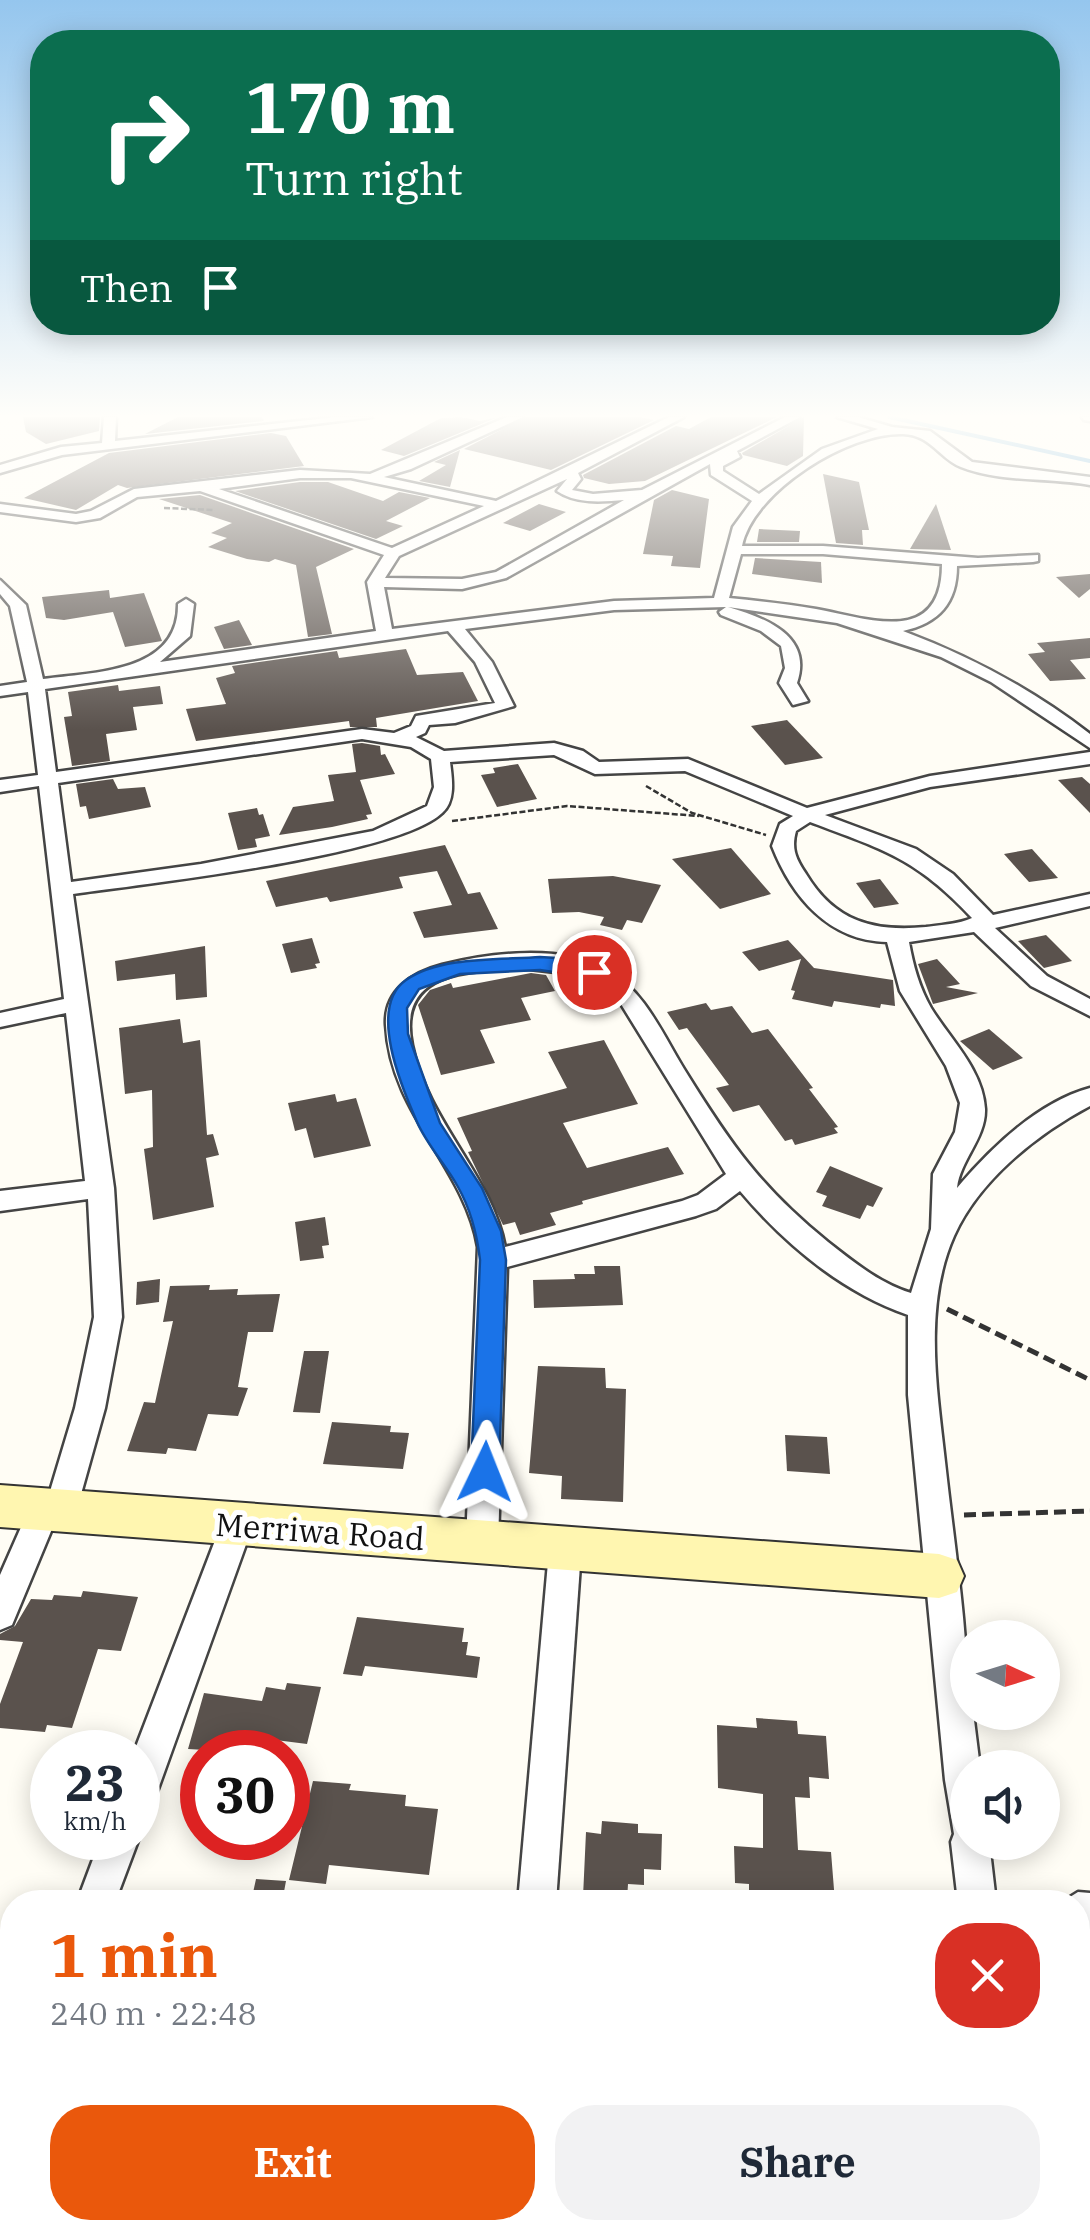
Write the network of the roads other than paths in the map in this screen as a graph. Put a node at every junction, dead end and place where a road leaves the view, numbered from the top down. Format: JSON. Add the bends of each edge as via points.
{"nodes":[{"id":1,"x":302,"y":522,"type":"edge"},
{"id":2,"x":462,"y":522,"type":"edge"},
{"id":3,"x":598,"y":522,"type":"edge"},
{"id":4,"x":743,"y":522,"type":"edge"},
{"id":5,"x":734,"y":550,"type":"junction"},
{"id":6,"x":394,"y":553,"type":"junction"},
{"id":7,"x":1032,"y":558,"type":"dead end"},
{"id":8,"x":949,"y":562,"type":"junction"},
{"id":9,"x":375,"y":582,"type":"junction"},
{"id":10,"x":0,"y":585,"type":"edge"},
{"id":11,"x":714,"y":603,"type":"junction"},
{"id":12,"x":186,"y":604,"type":"dead end"},
{"id":13,"x":9,"y":607,"type":"edge"},
{"id":14,"x":451,"y":626,"type":"junction"},
{"id":15,"x":875,"y":628,"type":"junction"},
{"id":16,"x":386,"y":634,"type":"junction"},
{"id":17,"x":136,"y":671,"type":"junction"},
{"id":18,"x":36,"y":686,"type":"junction"},
{"id":19,"x":0,"y":691,"type":"edge"},
{"id":20,"x":799,"y":701,"type":"dead end"},
{"id":21,"x":400,"y":737,"type":"junction"},
{"id":22,"x":1090,"y":744,"type":"edge"},
{"id":23,"x":440,"y":757,"type":"junction"},
{"id":24,"x":1090,"y":758,"type":"edge"},
{"id":25,"x":48,"y":779,"type":"junction"},
{"id":26,"x":0,"y":786,"type":"edge"},
{"id":27,"x":806,"y":814,"type":"junction"},
{"id":28,"x":60,"y":890,"type":"junction"},
{"id":29,"x":1090,"y":900,"type":"edge"},
{"id":30,"x":982,"y":922,"type":"junction"},
{"id":31,"x":897,"y":935,"type":"junction"},
{"id":32,"x":74,"y":1004,"type":"junction"},
{"id":33,"x":1090,"y":1010,"type":"edge"},
{"id":34,"x":0,"y":1020,"type":"edge"},
{"id":35,"x":1090,"y":1096,"type":"edge"},
{"id":36,"x":742,"y":1176,"type":"junction"},
{"id":37,"x":101,"y":1188,"type":"junction"},
{"id":38,"x":0,"y":1201,"type":"edge"},
{"id":39,"x":944,"y":1228,"type":"junction"},
{"id":40,"x":493,"y":1260,"type":"junction"},
{"id":41,"x":924,"y":1303,"type":"junction"},
{"id":42,"x":34,"y":1510,"type":"edge"},
{"id":43,"x":237,"y":1525,"type":"junction"},
{"id":44,"x":482,"y":1543,"type":"junction"},
{"id":45,"x":565,"y":1551,"type":"junction"},
{"id":46,"x":939,"y":1576,"type":"junction"},
{"id":47,"x":0,"y":1614,"type":"edge"},
{"id":48,"x":160,"y":1733,"type":"edge"},
{"id":49,"x":960,"y":1750,"type":"edge"},
{"id":50,"x":112,"y":1860,"type":"edge"},
{"id":51,"x":972,"y":1860,"type":"edge"},
{"id":52,"x":100,"y":1890,"type":"edge"},
{"id":53,"x":539,"y":1890,"type":"edge"},
{"id":54,"x":976,"y":1890,"type":"edge"}],
"edges":[{"from":1,"to":6,"type":"street"},
{"from":2,"to":6,"type":"street"},
{"from":3,"to":9,"type":"street","via":[[501,575],[462,584]]},
{"from":4,"to":5,"type":"street"},
{"from":5,"to":8,"type":"street"},
{"from":5,"to":11,"type":"street","via":[[732,582]]},
{"from":6,"to":9,"type":"street"},
{"from":7,"to":8,"type":"street"},
{"from":8,"to":15,"type":"street","via":[[950,588],[937,609],[914,625]]},
{"from":9,"to":16,"type":"street"},
{"from":10,"to":13,"type":"street"},
{"from":11,"to":14,"type":"street","via":[[568,610]]},
{"from":11,"to":15,"type":"street"},
{"from":11,"to":20,"type":"street","via":[[782,636],[794,652],[796,669],[788,683]]},
{"from":12,"to":17,"type":"street","via":[[183,639]]},
{"from":13,"to":18,"type":"street"},
{"from":14,"to":16,"type":"street"},
{"from":14,"to":21,"type":"street","via":[[466,635],[505,706],[422,720]]},
{"from":15,"to":22,"type":"street","via":[[978,666]]},
{"from":16,"to":17,"type":"street"},
{"from":17,"to":18,"type":"street"},
{"from":18,"to":19,"type":"street"},
{"from":18,"to":25,"type":"street"},
{"from":21,"to":23,"type":"street"},
{"from":21,"to":25,"type":"street","via":[[362,734]]},
{"from":23,"to":27,"type":"street","via":[[554,748],[594,768],[688,765]]},
{"from":23,"to":28,"type":"street","via":[[436,809],[393,832]]},
{"from":24,"to":27,"type":"street","via":[[894,790]]},
{"from":25,"to":26,"type":"street"},
{"from":25,"to":28,"type":"street"},
{"from":27,"to":30,"type":"street","via":[[928,864]]},
{"from":27,"to":31,"type":"street","via":[[788,828],[782,846],[813,897],[839,923]]},
{"from":28,"to":32,"type":"street"},
{"from":29,"to":30,"type":"street"},
{"from":30,"to":31,"type":"street"},
{"from":30,"to":33,"type":"street","via":[[1038,981]]},
{"from":31,"to":39,"type":"street","via":[[918,1005],[947,1047],[973,1109],[946,1174]]},
{"from":32,"to":34,"type":"street"},
{"from":32,"to":37,"type":"street"},
{"from":35,"to":39,"type":"street","via":[[988,1170]]},
{"from":36,"to":40,"type":"street","via":[[687,1209]]},
{"from":36,"to":40,"type":"street","via":[[630,1000],[610,982],[574,966],[540,964],[482,965],[426,977],[402,996],[398,1034],[429,1124],[482,1212]]},
{"from":36,"to":41,"type":"street","via":[[772,1211],[850,1276],[877,1293]]},
{"from":37,"to":38,"type":"street"},
{"from":37,"to":42,"type":"street","via":[[108,1317],[90,1408]]},
{"from":39,"to":41,"type":"street"},
{"from":40,"to":44,"type":"street"},
{"from":41,"to":46,"type":"street","via":[[922,1374]]},
{"from":42,"to":43,"type":"street","name":"Merriwa Road"},
{"from":42,"to":47,"type":"street"},
{"from":43,"to":44,"type":"street","name":"Merriwa Road"},
{"from":43,"to":48,"type":"street"},
{"from":44,"to":45,"type":"street","name":"Merriwa Road"},
{"from":45,"to":46,"type":"street","name":"Merriwa Road"},
{"from":45,"to":53,"type":"street"},
{"from":46,"to":49,"type":"street"},
{"from":50,"to":52,"type":"street"},
{"from":51,"to":54,"type":"street"}]}
